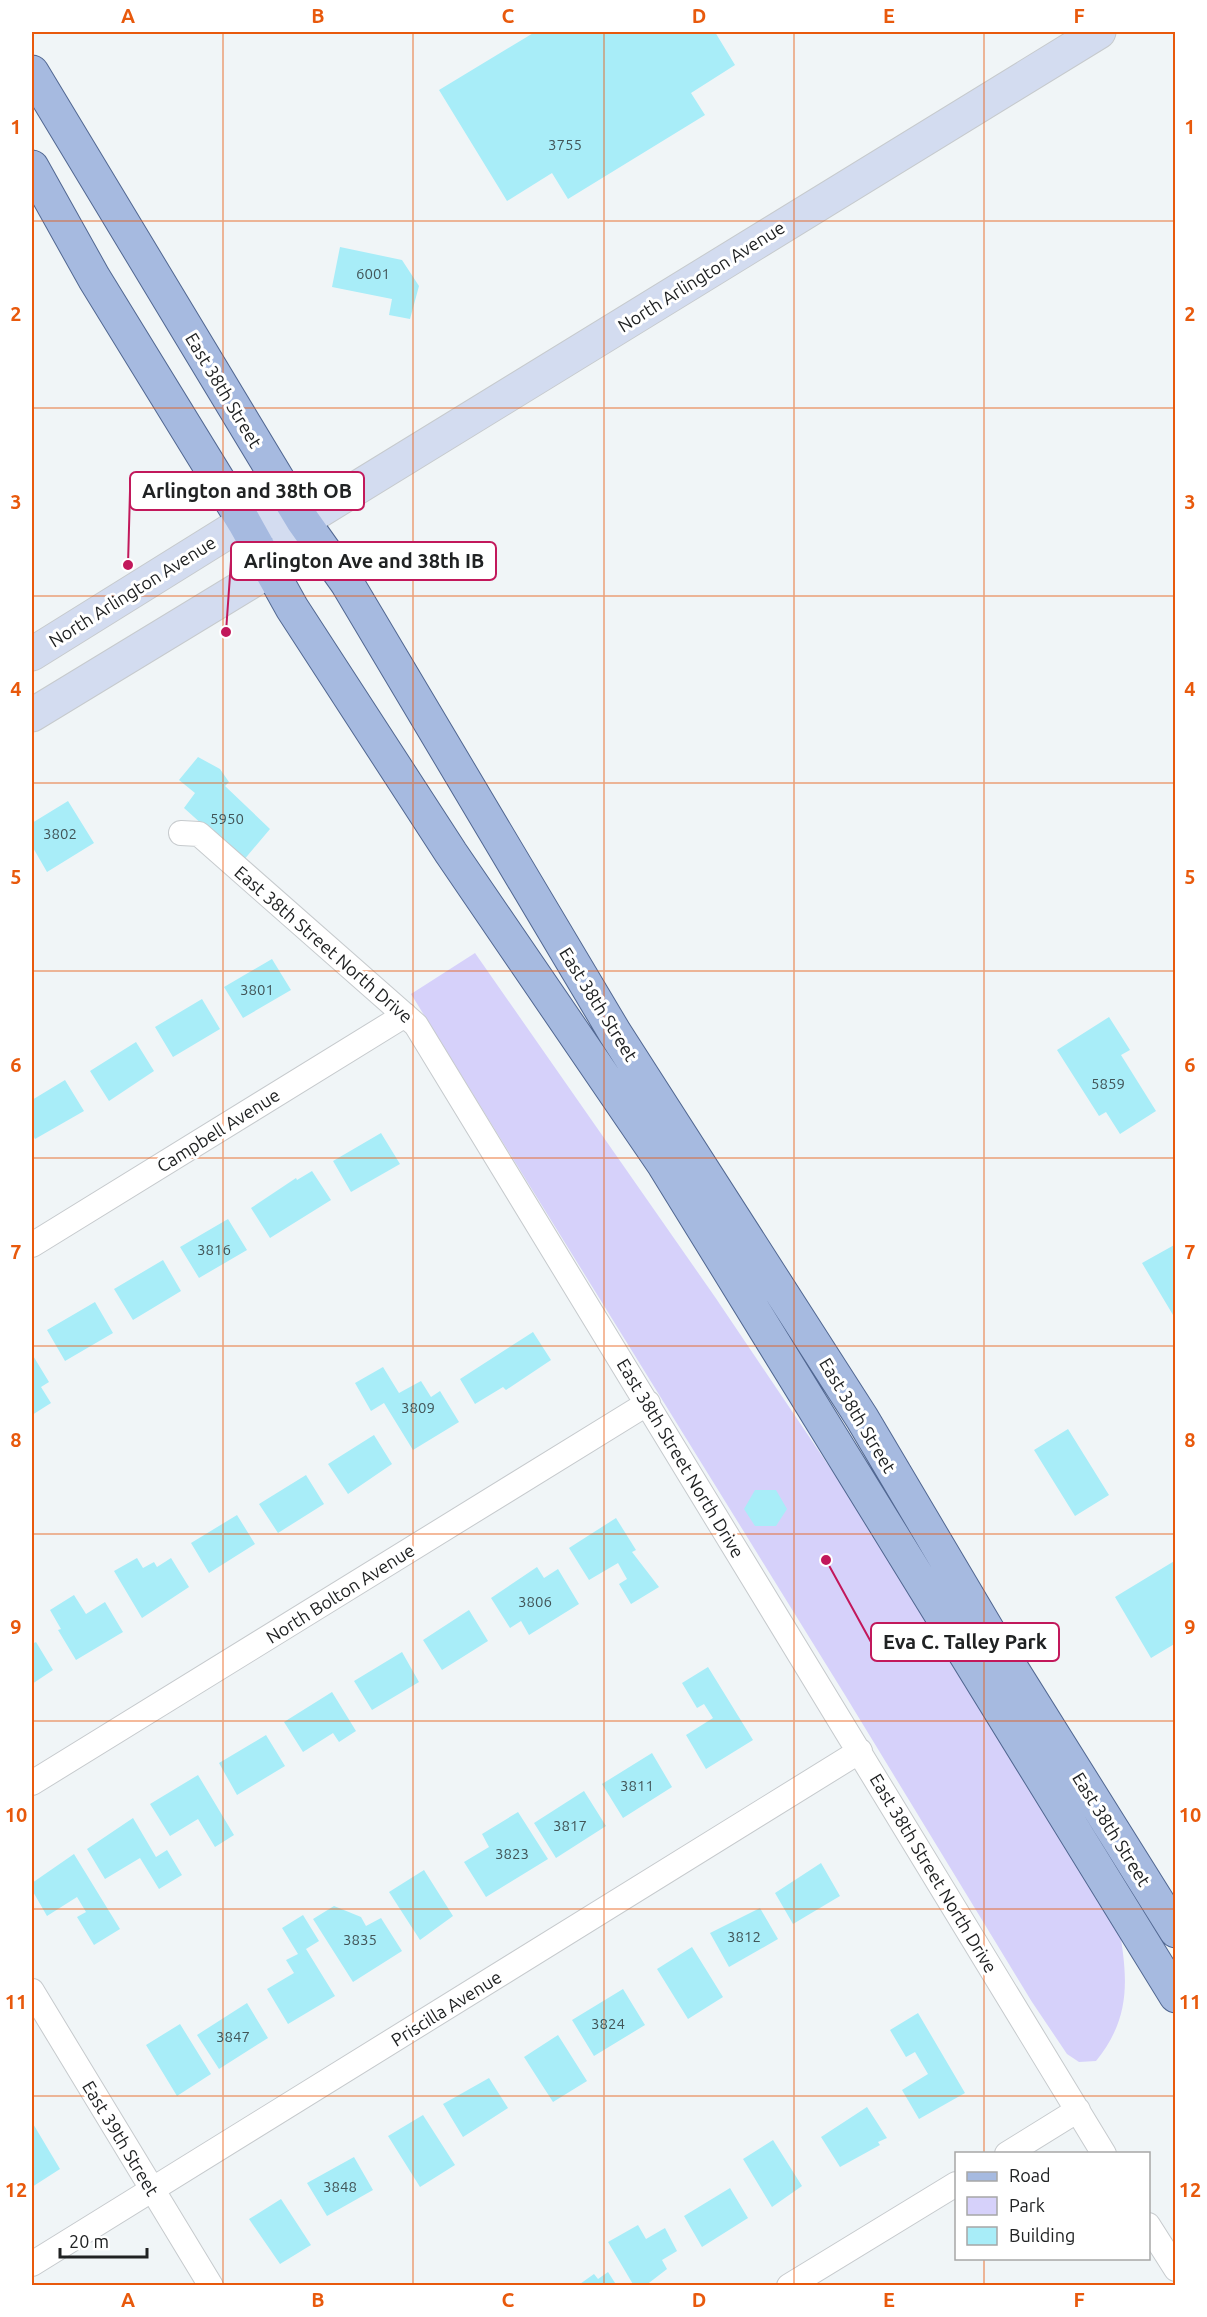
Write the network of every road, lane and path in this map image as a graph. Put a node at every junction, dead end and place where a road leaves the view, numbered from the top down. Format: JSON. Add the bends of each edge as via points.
{"nodes":[{"id":1,"x":1099,"y":32,"type":"edge"},
{"id":2,"x":32,"y":72,"type":"edge"},
{"id":3,"x":32,"y":166,"type":"edge"},
{"id":4,"x":303,"y":521,"type":"junction"},
{"id":5,"x":244,"y":522,"type":"junction"},
{"id":6,"x":272,"y":569,"type":"junction"},
{"id":7,"x":32,"y":654,"type":"edge"},
{"id":8,"x":32,"y":715,"type":"edge"},
{"id":9,"x":181,"y":833,"type":"dead end"},
{"id":10,"x":405,"y":1015,"type":"junction"},
{"id":11,"x":32,"y":1245,"type":"edge"},
{"id":12,"x":648,"y":1403,"type":"junction"},
{"id":13,"x":860,"y":1751,"type":"junction"},
{"id":14,"x":32,"y":1783,"type":"edge"},
{"id":15,"x":1176,"y":1931,"type":"edge"},
{"id":16,"x":32,"y":1991,"type":"edge"},
{"id":17,"x":1176,"y":1996,"type":"edge"},
{"id":18,"x":1078,"y":2110,"type":"junction"},
{"id":19,"x":1010,"y":2152,"type":"edge"},
{"id":20,"x":1103,"y":2152,"type":"edge"},
{"id":21,"x":955,"y":2185,"type":"edge"},
{"id":22,"x":153,"y":2189,"type":"junction"},
{"id":23,"x":1150,"y":2227,"type":"edge"},
{"id":24,"x":32,"y":2264,"type":"edge"},
{"id":25,"x":1176,"y":2269,"type":"edge"},
{"id":26,"x":211,"y":2286,"type":"edge"},
{"id":27,"x":789,"y":2286,"type":"edge"}],
"edges":[{"from":1,"to":4,"type":"main road","name":"North Arlington Avenue"},
{"from":2,"to":4,"type":"main road","name":"East 38th Street"},
{"from":3,"to":5,"type":"main road","name":"East 38th Street","via":[[94,278]]},
{"from":4,"to":5,"type":"main road"},
{"from":4,"to":6,"type":"main road","name":"North Arlington Avenue"},
{"from":4,"to":15,"type":"main road","name":"East 38th Street","via":[[347,583],[615,1033],[862,1418],[990,1634]]},
{"from":5,"to":6,"type":"main road","name":"East 38th Street"},
{"from":5,"to":7,"type":"main road","name":"North Arlington Avenue"},
{"from":6,"to":8,"type":"main road","name":"North Arlington Avenue"},
{"from":6,"to":17,"type":"main road","name":"East 38th Street","via":[[292,608],[451,853],[664,1165]]},
{"from":9,"to":10,"type":"street","name":"East 38th Street North Drive","via":[[199,834]]},
{"from":10,"to":11,"type":"street","name":"Campbell Avenue"},
{"from":10,"to":12,"type":"street","name":"East 38th Street North Drive","via":[[416,1025]]},
{"from":12,"to":13,"type":"street","name":"East 38th Street North Drive"},
{"from":12,"to":14,"type":"street","name":"North Bolton Avenue"},
{"from":13,"to":18,"type":"street","name":"East 38th Street North Drive"},
{"from":13,"to":22,"type":"street","name":"Priscilla Avenue"},
{"from":16,"to":22,"type":"street","name":"East 39th Street"},
{"from":18,"to":19,"type":"street"},
{"from":18,"to":20,"type":"street","name":"East 38th Street North Drive"},
{"from":21,"to":27,"type":"street"},
{"from":22,"to":24,"type":"street","name":"Priscilla Avenue"},
{"from":22,"to":26,"type":"street","name":"East 39th Street"},
{"from":23,"to":25,"type":"street"}]}
